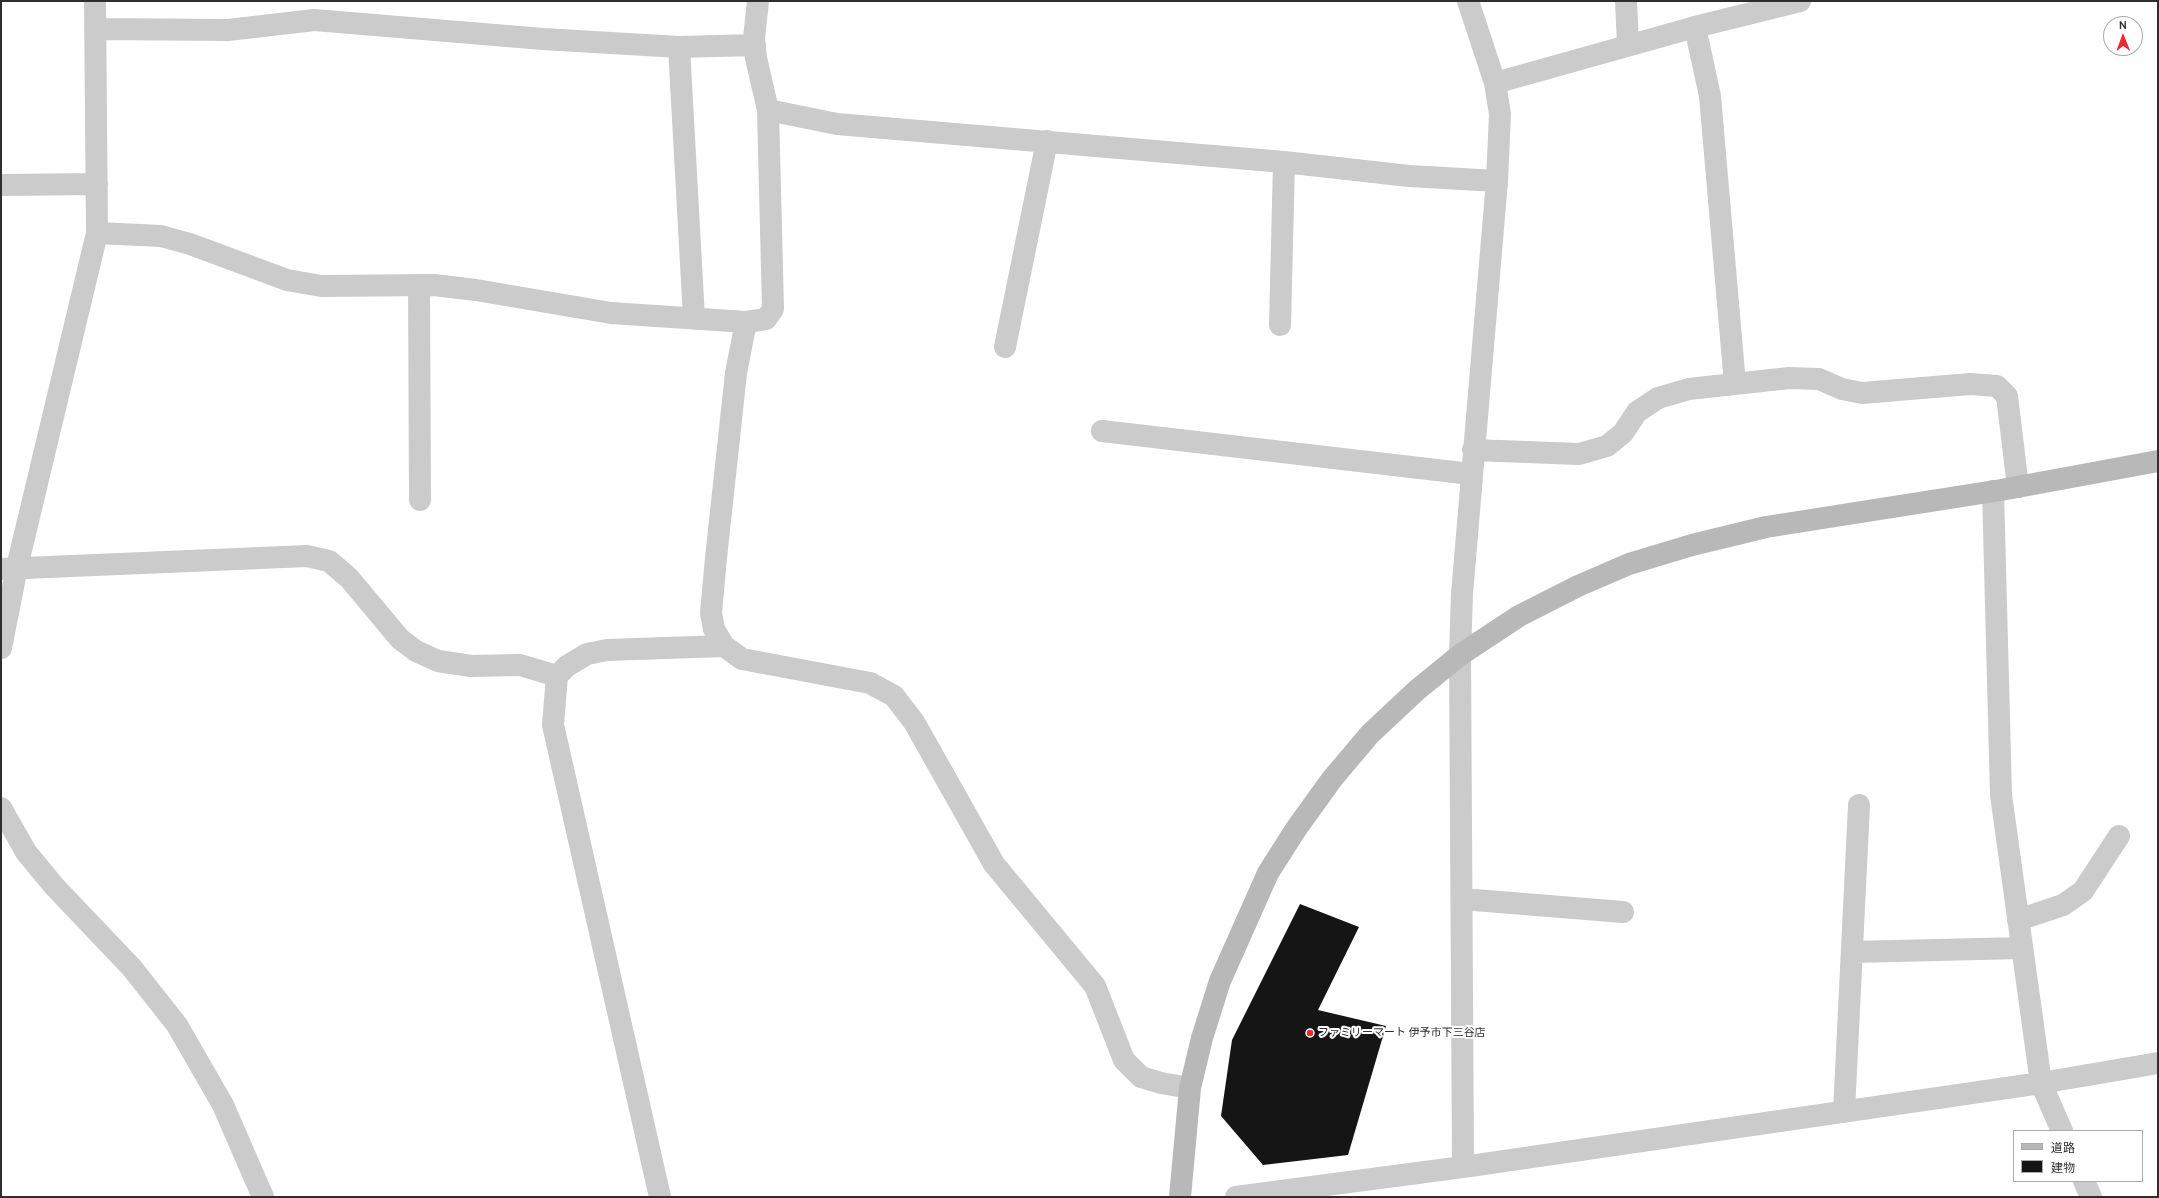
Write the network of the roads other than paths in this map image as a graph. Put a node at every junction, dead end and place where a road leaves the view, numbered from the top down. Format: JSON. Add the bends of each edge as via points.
{"nodes":[{"id":1,"x":95,"y":1,"type":"edge"},
{"id":2,"x":758,"y":1,"type":"edge"},
{"id":3,"x":1468,"y":1,"type":"edge"},
{"id":4,"x":1626,"y":1,"type":"edge"},
{"id":5,"x":1800,"y":1,"type":"edge"},
{"id":6,"x":1695,"y":26,"type":"junction"},
{"id":7,"x":95,"y":29,"type":"junction"},
{"id":8,"x":755,"y":45,"type":"junction"},
{"id":9,"x":1628,"y":45,"type":"junction"},
{"id":10,"x":679,"y":47,"type":"junction"},
{"id":11,"x":1495,"y":83,"type":"junction"},
{"id":12,"x":768,"y":110,"type":"junction"},
{"id":13,"x":1047,"y":141,"type":"junction"},
{"id":14,"x":1284,"y":162,"type":"junction"},
{"id":15,"x":1497,"y":181,"type":"junction"},
{"id":16,"x":97,"y":184,"type":"junction"},
{"id":17,"x":1,"y":186,"type":"edge"},
{"id":18,"x":97,"y":233,"type":"junction"},
{"id":19,"x":419,"y":285,"type":"junction"},
{"id":20,"x":694,"y":318,"type":"junction"},
{"id":21,"x":746,"y":322,"type":"junction"},
{"id":22,"x":1280,"y":325,"type":"dead end"},
{"id":23,"x":1005,"y":346,"type":"dead end"},
{"id":24,"x":1735,"y":384,"type":"junction"},
{"id":25,"x":1102,"y":431,"type":"dead end"},
{"id":26,"x":1473,"y":450,"type":"junction"},
{"id":27,"x":2158,"y":461,"type":"edge"},
{"id":28,"x":1471,"y":474,"type":"junction"},
{"id":29,"x":2018,"y":487,"type":"junction"},
{"id":30,"x":1993,"y":491,"type":"junction"},
{"id":31,"x":420,"y":500,"type":"dead end"},
{"id":32,"x":9,"y":568,"type":"edge"},
{"id":33,"x":724,"y":646,"type":"junction"},
{"id":34,"x":1,"y":648,"type":"edge"},
{"id":35,"x":1460,"y":655,"type":"junction"},
{"id":36,"x":557,"y":676,"type":"junction"},
{"id":37,"x":1859,"y":805,"type":"dead end"},
{"id":38,"x":1,"y":808,"type":"edge"},
{"id":39,"x":2119,"y":836,"type":"dead end"},
{"id":40,"x":1462,"y":899,"type":"junction"},
{"id":41,"x":1623,"y":912,"type":"dead end"},
{"id":42,"x":2018,"y":920,"type":"junction"},
{"id":43,"x":2022,"y":948,"type":"junction"},
{"id":44,"x":1852,"y":952,"type":"junction"},
{"id":45,"x":2158,"y":1063,"type":"edge"},
{"id":46,"x":2041,"y":1083,"type":"junction"},
{"id":47,"x":1190,"y":1088,"type":"junction"},
{"id":48,"x":1844,"y":1112,"type":"junction"},
{"id":49,"x":2062,"y":1130,"type":"edge"},
{"id":50,"x":1463,"y":1167,"type":"junction"},
{"id":51,"x":2084,"y":1182,"type":"edge"},
{"id":52,"x":263,"y":1197,"type":"edge"},
{"id":53,"x":660,"y":1197,"type":"edge"},
{"id":54,"x":1180,"y":1197,"type":"edge"},
{"id":55,"x":1236,"y":1197,"type":"edge"},
{"id":56,"x":2091,"y":1197,"type":"edge"}],
"edges":[{"from":1,"to":7,"type":"street"},
{"from":2,"to":8,"type":"street"},
{"from":3,"to":11,"type":"street"},
{"from":4,"to":9,"type":"street"},
{"from":5,"to":6,"type":"street"},
{"from":6,"to":9,"type":"street"},
{"from":6,"to":24,"type":"street","via":[[1710,96]]},
{"from":7,"to":10,"type":"street","via":[[228,30],[314,20],[543,39]]},
{"from":7,"to":16,"type":"street"},
{"from":8,"to":10,"type":"street"},
{"from":8,"to":12,"type":"street"},
{"from":9,"to":11,"type":"street"},
{"from":10,"to":20,"type":"street"},
{"from":11,"to":15,"type":"street","via":[[1500,114]]},
{"from":12,"to":13,"type":"street","via":[[837,124]]},
{"from":12,"to":21,"type":"street","via":[[773,309],[766,319]]},
{"from":13,"to":14,"type":"street"},
{"from":13,"to":23,"type":"street"},
{"from":14,"to":15,"type":"street","via":[[1409,176]]},
{"from":14,"to":22,"type":"street"},
{"from":15,"to":26,"type":"street"},
{"from":16,"to":17,"type":"street"},
{"from":16,"to":18,"type":"street"},
{"from":18,"to":19,"type":"street","via":[[161,236],[293,281],[321,286]]},
{"from":18,"to":32,"type":"street"},
{"from":19,"to":20,"type":"street","via":[[476,290],[611,313]]},
{"from":19,"to":31,"type":"street"},
{"from":20,"to":21,"type":"street"},
{"from":21,"to":33,"type":"street","via":[[736,373],[711,613],[714,629]]},
{"from":24,"to":26,"type":"street","via":[[1689,389],[1658,398],[1637,412],[1623,433],[1607,446],[1579,454]]},
{"from":24,"to":29,"type":"street","via":[[1789,378],[1819,379],[1842,389],[1862,393],[1970,384],[1997,386],[2007,396]]},
{"from":25,"to":28,"type":"street"},
{"from":26,"to":28,"type":"street"},
{"from":27,"to":29,"type":"street"},
{"from":28,"to":35,"type":"street"},
{"from":29,"to":30,"type":"street"},
{"from":30,"to":35,"type":"street","via":[[1766,527],[1629,564],[1519,616]]},
{"from":30,"to":42,"type":"street","via":[[2001,795]]},
{"from":32,"to":34,"type":"street"},
{"from":32,"to":36,"type":"street","via":[[307,556],[328,561],[349,578],[400,639],[416,651],[438,661],[471,666],[520,665]]},
{"from":33,"to":36,"type":"street","via":[[607,650],[587,654],[567,666]]},
{"from":33,"to":47,"type":"street","via":[[742,659],[870,682],[894,696],[914,722],[994,864],[1095,986],[1124,1060],[1141,1077]]},
{"from":35,"to":40,"type":"street"},
{"from":35,"to":47,"type":"street","via":[[1417,690],[1370,734],[1332,779],[1268,873],[1220,982],[1202,1038]]},
{"from":36,"to":53,"type":"street","via":[[552,725]]},
{"from":37,"to":44,"type":"street"},
{"from":38,"to":52,"type":"street","via":[[26,852],[54,886],[132,968],[177,1025],[223,1105]]},
{"from":39,"to":42,"type":"street","via":[[2083,891],[2063,905]]},
{"from":40,"to":41,"type":"street"},
{"from":40,"to":50,"type":"street"},
{"from":42,"to":43,"type":"street"},
{"from":43,"to":44,"type":"street"},
{"from":43,"to":46,"type":"street"},
{"from":44,"to":48,"type":"street"},
{"from":45,"to":46,"type":"street"},
{"from":46,"to":48,"type":"street"},
{"from":46,"to":49,"type":"street"},
{"from":47,"to":54,"type":"street"},
{"from":48,"to":50,"type":"street"},
{"from":50,"to":55,"type":"street"},
{"from":51,"to":56,"type":"street"}]}
